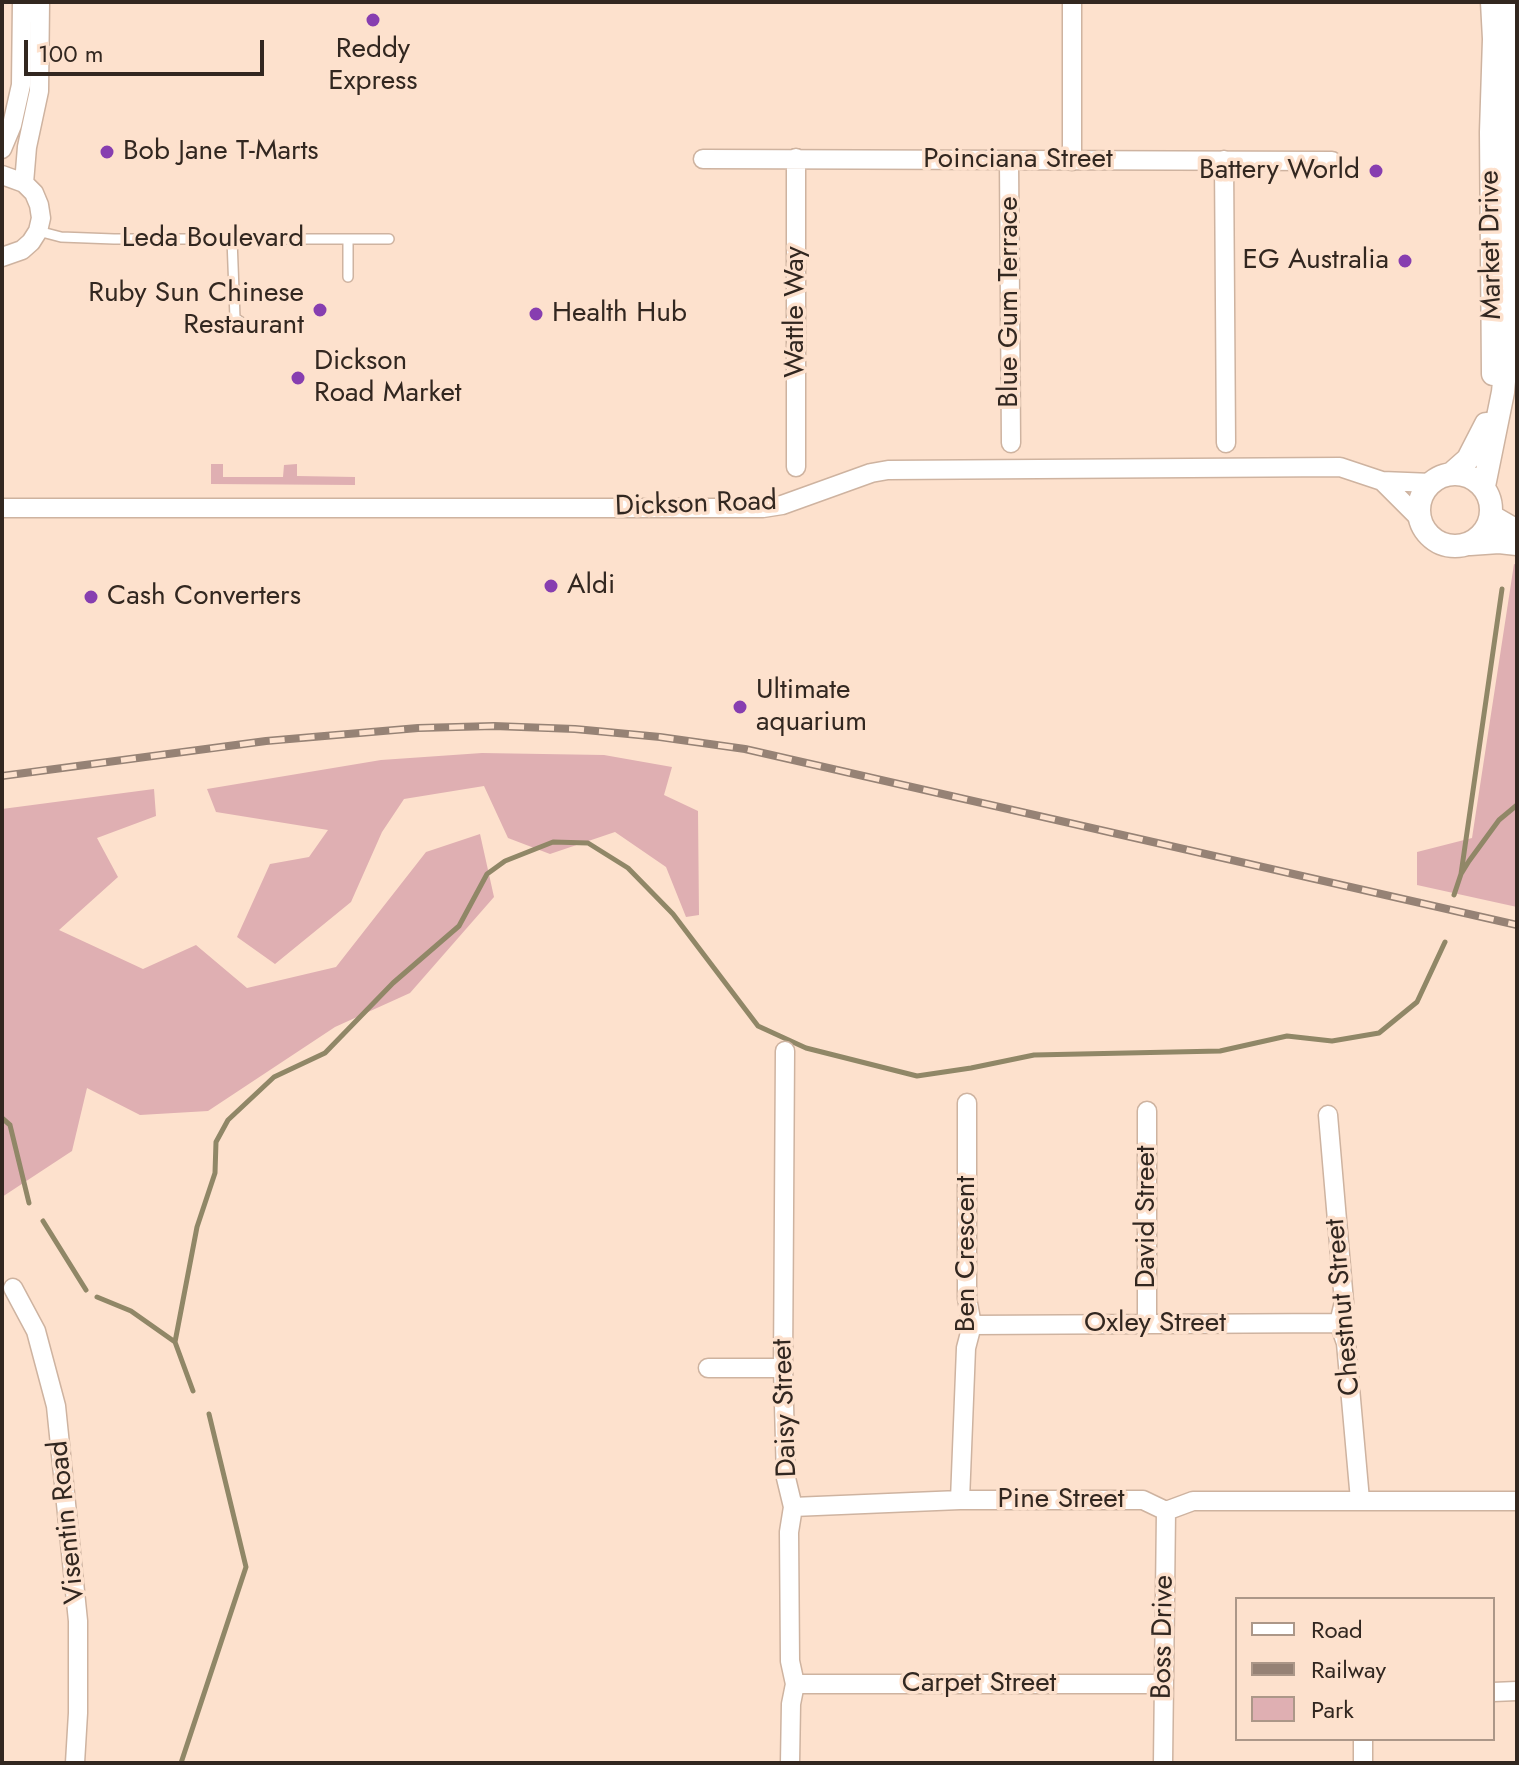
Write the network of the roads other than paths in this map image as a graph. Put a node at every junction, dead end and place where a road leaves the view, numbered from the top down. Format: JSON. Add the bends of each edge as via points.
{"nodes":[{"id":1,"x":22,"y":2,"type":"edge"},
{"id":2,"x":40,"y":2,"type":"edge"},
{"id":3,"x":1072,"y":2,"type":"edge"},
{"id":4,"x":1492,"y":2,"type":"edge"},
{"id":5,"x":1512,"y":2,"type":"edge"},
{"id":6,"x":2,"y":149,"type":"edge"},
{"id":7,"x":796,"y":158,"type":"junction"},
{"id":8,"x":703,"y":159,"type":"dead end"},
{"id":9,"x":1224,"y":160,"type":"junction"},
{"id":10,"x":1009,"y":161,"type":"junction"},
{"id":11,"x":1072,"y":161,"type":"junction"},
{"id":12,"x":1332,"y":161,"type":"dead end"},
{"id":13,"x":2,"y":175,"type":"edge"},
{"id":14,"x":1506,"y":176,"type":"edge"},
{"id":15,"x":24,"y":183,"type":"junction"},
{"id":16,"x":38,"y":231,"type":"junction"},
{"id":17,"x":232,"y":239,"type":"junction"},
{"id":18,"x":348,"y":239,"type":"junction"},
{"id":19,"x":389,"y":239,"type":"dead end"},
{"id":20,"x":2,"y":257,"type":"edge"},
{"id":21,"x":348,"y":277,"type":"dead end"},
{"id":22,"x":263,"y":329,"type":"dead end"},
{"id":23,"x":1011,"y":443,"type":"dead end"},
{"id":24,"x":1226,"y":443,"type":"dead end"},
{"id":25,"x":796,"y":467,"type":"dead end"},
{"id":26,"x":1441,"y":478,"type":"junction"},
{"id":27,"x":1382,"y":481,"type":"junction"},
{"id":28,"x":1484,"y":486,"type":"junction"},
{"id":29,"x":2,"y":508,"type":"edge"},
{"id":30,"x":1491,"y":516,"type":"junction"},
{"id":31,"x":1420,"y":519,"type":"junction"},
{"id":32,"x":1517,"y":531,"type":"edge"},
{"id":33,"x":1470,"y":544,"type":"junction"},
{"id":34,"x":1517,"y":544,"type":"edge"},
{"id":35,"x":785,"y":1051,"type":"dead end"},
{"id":36,"x":967,"y":1103,"type":"dead end"},
{"id":37,"x":1147,"y":1111,"type":"dead end"},
{"id":38,"x":1328,"y":1115,"type":"dead end"},
{"id":39,"x":13,"y":1288,"type":"dead end"},
{"id":40,"x":1147,"y":1323,"type":"junction"},
{"id":41,"x":1339,"y":1323,"type":"junction"},
{"id":42,"x":972,"y":1325,"type":"junction"},
{"id":43,"x":708,"y":1368,"type":"dead end"},
{"id":44,"x":783,"y":1368,"type":"junction"},
{"id":45,"x":960,"y":1500,"type":"junction"},
{"id":46,"x":1360,"y":1500,"type":"junction"},
{"id":47,"x":1517,"y":1501,"type":"edge"},
{"id":48,"x":793,"y":1507,"type":"junction"},
{"id":49,"x":1166,"y":1511,"type":"junction"},
{"id":50,"x":795,"y":1684,"type":"junction"},
{"id":51,"x":1163,"y":1684,"type":"junction"},
{"id":52,"x":1517,"y":1691,"type":"edge"},
{"id":53,"x":1495,"y":1692,"type":"edge"},
{"id":54,"x":1363,"y":1741,"type":"edge"},
{"id":55,"x":75,"y":1763,"type":"edge"},
{"id":56,"x":790,"y":1763,"type":"edge"},
{"id":57,"x":1163,"y":1763,"type":"edge"},
{"id":58,"x":1363,"y":1763,"type":"edge"}],
"edges":[{"from":1,"to":6,"type":"street","via":[[21,85]]},
{"from":2,"to":15,"type":"street","via":[[39,91]]},
{"from":3,"to":11,"type":"street"},
{"from":4,"to":14,"type":"street","name":"Market Drive"},
{"from":5,"to":14,"type":"street","name":"Market Drive"},
{"from":7,"to":8,"type":"street","name":"Poinciana Street"},
{"from":7,"to":10,"type":"street","name":"Poinciana Street"},
{"from":7,"to":25,"type":"street","name":"Wattle Way"},
{"from":9,"to":11,"type":"street","name":"Poinciana Street"},
{"from":9,"to":12,"type":"street","name":"Poinciana Street"},
{"from":9,"to":24,"type":"street"},
{"from":10,"to":11,"type":"street","name":"Poinciana Street"},
{"from":10,"to":23,"type":"street","name":"Blue Gum Terrace"},
{"from":13,"to":15,"type":"street"},
{"from":14,"to":26,"type":"street","name":"Market Drive","via":[[1488,417],[1468,459]]},
{"from":14,"to":28,"type":"street","name":"Market Drive","via":[[1509,341]]},
{"from":15,"to":16,"type":"street","via":[[39,205]]},
{"from":16,"to":17,"type":"lane","name":"Leda Boulevard","via":[[70,238]]},
{"from":16,"to":20,"type":"street","via":[[22,250]]},
{"from":17,"to":18,"type":"lane","name":"Leda Boulevard"},
{"from":17,"to":22,"type":"lane","via":[[235,318]]},
{"from":18,"to":19,"type":"lane","name":"Leda Boulevard"},
{"from":18,"to":21,"type":"lane"},
{"from":26,"to":27,"type":"street","name":"Dickson Road"},
{"from":26,"to":28,"type":"street","via":[[1475,479]]},
{"from":26,"to":31,"type":"street","via":[[1423,493]]},
{"from":27,"to":29,"type":"street","name":"Dickson Road","via":[[1340,467],[888,470],[763,508]]},
{"from":27,"to":31,"type":"street","name":"Dickson Road"},
{"from":28,"to":30,"type":"street"},
{"from":30,"to":32,"type":"street"},
{"from":30,"to":33,"type":"street","via":[[1483,534]]},
{"from":31,"to":33,"type":"street","via":[[1438,543]]},
{"from":33,"to":34,"type":"street"},
{"from":35,"to":44,"type":"street","name":"Daisy Street"},
{"from":36,"to":42,"type":"street","name":"Ben Crescent","via":[[967,1298]]},
{"from":37,"to":40,"type":"street","name":"David Street"},
{"from":38,"to":41,"type":"street","name":"Chestnut Street","via":[[1344,1302]]},
{"from":39,"to":55,"type":"street","name":"Visentin Road","via":[[36,1331],[56,1406],[78,1621]]},
{"from":40,"to":41,"type":"street","name":"Oxley Street"},
{"from":40,"to":42,"type":"street","name":"Oxley Street"},
{"from":41,"to":46,"type":"street","name":"Chestnut Street","via":[[1346,1343]]},
{"from":42,"to":45,"type":"street","name":"Ben Crescent","via":[[966,1348]]},
{"from":43,"to":44,"type":"street"},
{"from":44,"to":48,"type":"street","name":"Daisy Street","via":[[786,1478]]},
{"from":45,"to":48,"type":"street","name":"Pine Street"},
{"from":45,"to":49,"type":"street","name":"Pine Street","via":[[1143,1500]]},
{"from":46,"to":47,"type":"street","name":"Pine Street"},
{"from":46,"to":49,"type":"street","name":"Pine Street","via":[[1193,1501]]},
{"from":48,"to":50,"type":"street","name":"Daisy Street","via":[[790,1661]]},
{"from":49,"to":51,"type":"street","name":"Boss Drive"},
{"from":50,"to":51,"type":"street","name":"Carpet Street"},
{"from":50,"to":56,"type":"street","name":"Daisy Street"},
{"from":51,"to":57,"type":"street","name":"Boss Drive"},
{"from":52,"to":53,"type":"street"},
{"from":54,"to":58,"type":"street"}]}
